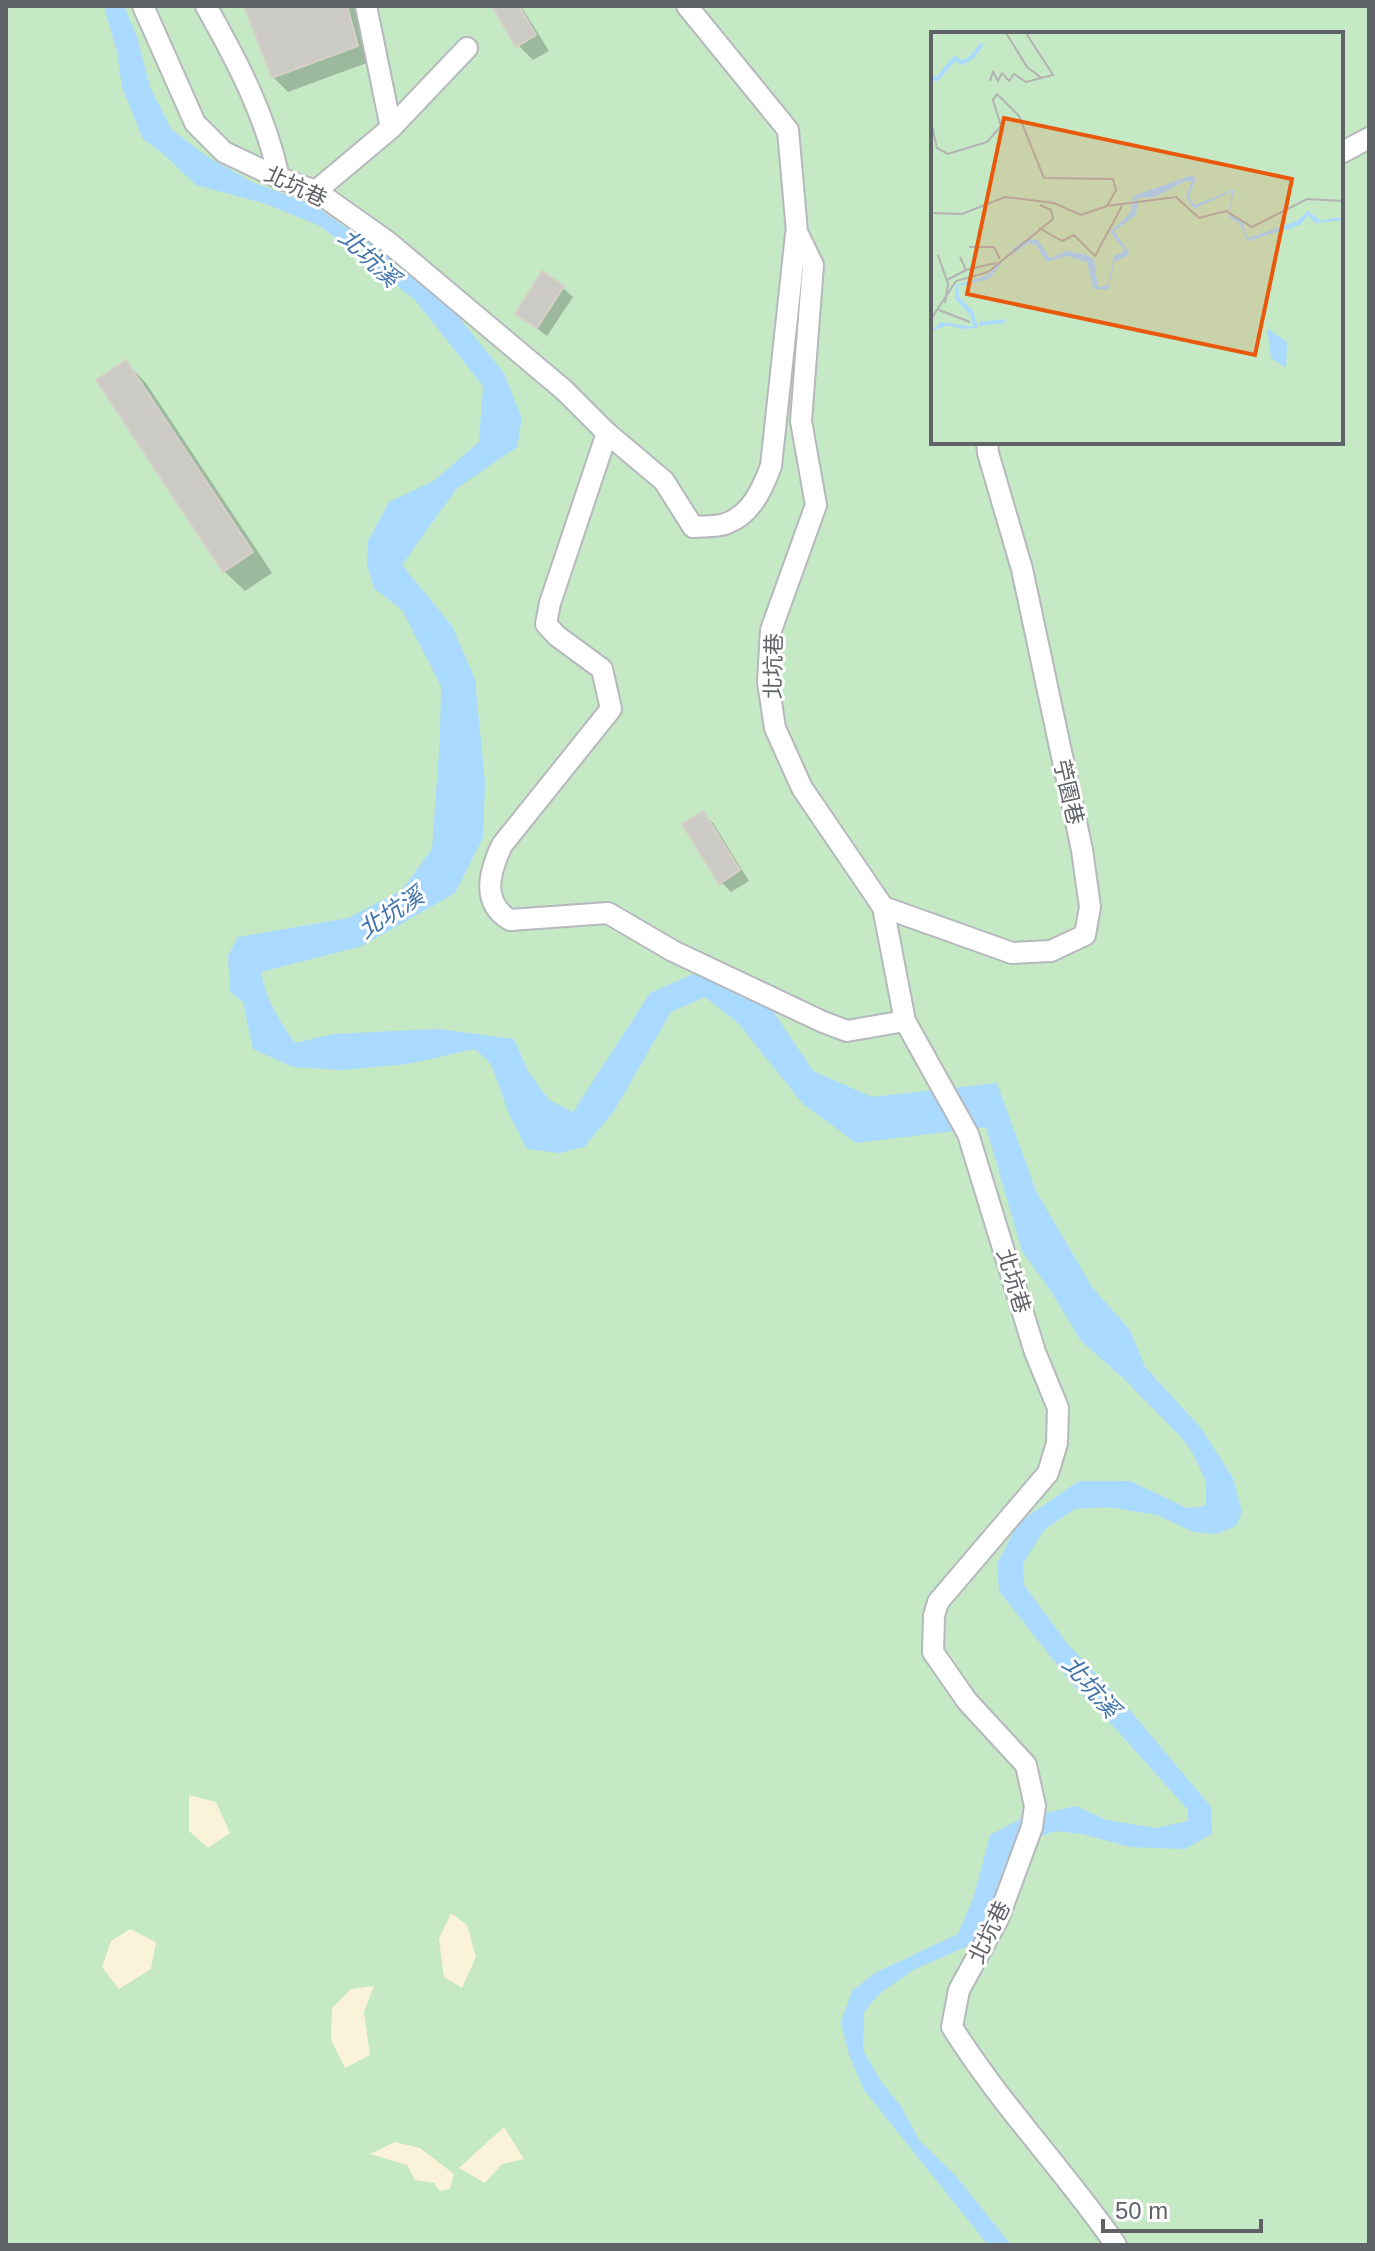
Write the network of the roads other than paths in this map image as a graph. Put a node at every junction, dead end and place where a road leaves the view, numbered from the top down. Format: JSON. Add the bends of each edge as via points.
{"nodes":[{"id":1,"x":143,"y":6,"type":"edge"},
{"id":2,"x":206,"y":6,"type":"edge"},
{"id":3,"x":366,"y":6,"type":"edge"},
{"id":4,"x":687,"y":6,"type":"edge"},
{"id":5,"x":467,"y":48,"type":"dead end"},
{"id":6,"x":391,"y":128,"type":"junction"},
{"id":7,"x":1369,"y":138,"type":"edge"},
{"id":8,"x":1343,"y":152,"type":"edge"},
{"id":9,"x":279,"y":178,"type":"junction"},
{"id":10,"x":316,"y":191,"type":"junction"},
{"id":11,"x":797,"y":232,"type":"junction"},
{"id":12,"x":607,"y":433,"type":"junction"},
{"id":13,"x":987,"y":444,"type":"edge"},
{"id":14,"x":883,"y":907,"type":"junction"},
{"id":15,"x":905,"y":1021,"type":"junction"},
{"id":16,"x":1116,"y":2245,"type":"edge"}],
"edges":[{"from":1,"to":9,"type":"street","name":"北坑巷","via":[[195,123],[224,152]]},
{"from":2,"to":9,"type":"street","via":[[256,101]]},
{"from":3,"to":6,"type":"street"},
{"from":4,"to":11,"type":"street","name":"北坑巷","via":[[788,130]]},
{"from":5,"to":6,"type":"street"},
{"from":6,"to":10,"type":"street"},
{"from":7,"to":8,"type":"street"},
{"from":9,"to":10,"type":"street","name":"北坑巷"},
{"from":10,"to":12,"type":"street","name":"北坑巷","via":[[388,242],[564,390]]},
{"from":11,"to":12,"type":"street","name":"北坑巷","via":[[771,466],[759,497],[725,524],[693,527],[664,481]]},
{"from":11,"to":14,"type":"street","name":"北坑巷","via":[[813,265],[801,421],[816,505],[771,630],[768,682],[775,728],[802,788]]},
{"from":12,"to":15,"type":"street","via":[[546,624],[602,669],[611,709],[502,845],[491,868],[489,896],[510,920],[608,913],[673,951],[847,1031]]},
{"from":13,"to":14,"type":"street","name":"苧園巷","via":[[1022,569],[1082,850],[1090,907],[1085,935],[1051,951],[1012,953]]},
{"from":14,"to":15,"type":"street","name":"北坑巷"},
{"from":15,"to":16,"type":"street","name":"北坑巷","via":[[968,1134],[1035,1352],[1058,1408],[1057,1443],[1048,1473],[938,1602],[934,1616],[933,1652],[967,1701],[1026,1765],[1035,1806],[998,1919],[959,1990],[952,2027]]}]}
